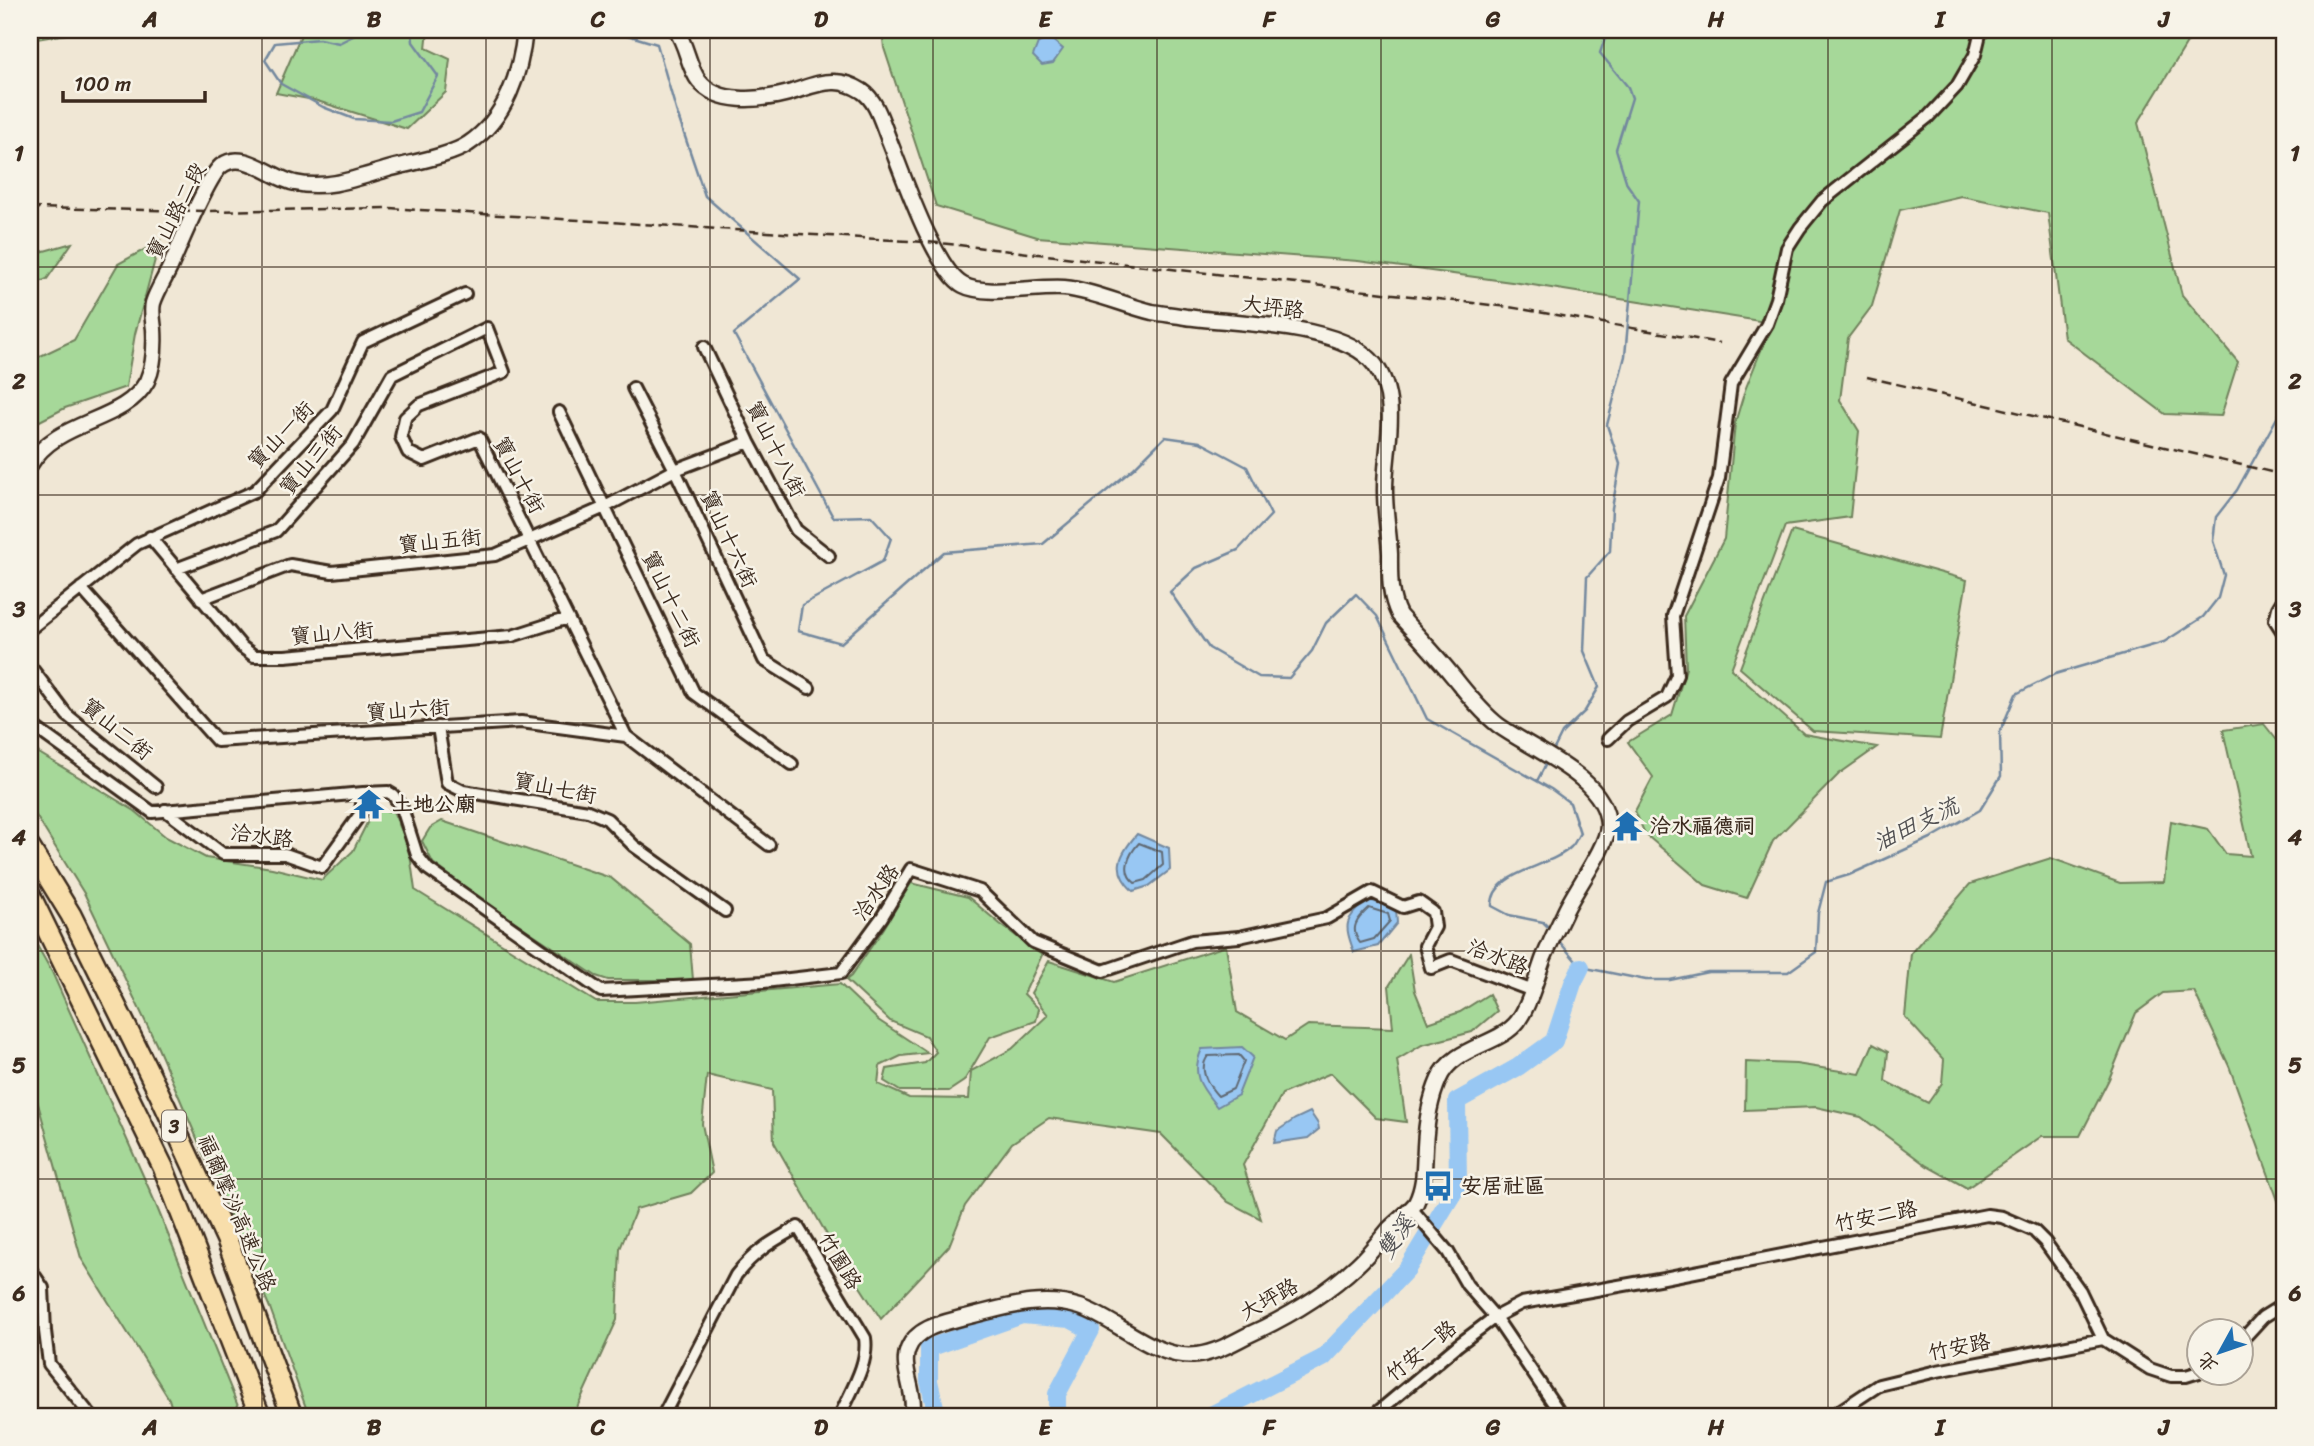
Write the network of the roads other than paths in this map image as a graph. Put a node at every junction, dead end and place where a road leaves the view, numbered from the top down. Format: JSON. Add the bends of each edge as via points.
{"nodes":[{"id":1,"x":676,"y":30,"type":"edge"},
{"id":2,"x":1981,"y":30,"type":"edge"},
{"id":3,"x":525,"y":33,"type":"edge"},
{"id":4,"x":465,"y":294,"type":"dead end"},
{"id":5,"x":488,"y":328,"type":"joint"},
{"id":6,"x":704,"y":348,"type":"dead end"},
{"id":7,"x":633,"y":388,"type":"dead end"},
{"id":8,"x":559,"y":412,"type":"dead end"},
{"id":9,"x":749,"y":442,"type":"junction"},
{"id":10,"x":30,"y":465,"type":"edge"},
{"id":11,"x":675,"y":470,"type":"junction"},
{"id":12,"x":605,"y":507,"type":"junction"},
{"id":13,"x":150,"y":537,"type":"junction"},
{"id":14,"x":531,"y":539,"type":"junction"},
{"id":15,"x":829,"y":556,"type":"dead end"},
{"id":16,"x":176,"y":569,"type":"junction"},
{"id":17,"x":81,"y":588,"type":"junction"},
{"id":18,"x":2284,"y":598,"type":"edge"},
{"id":19,"x":201,"y":599,"type":"junction"},
{"id":20,"x":568,"y":618,"type":"junction"},
{"id":21,"x":30,"y":629,"type":"edge"},
{"id":22,"x":2284,"y":634,"type":"edge"},
{"id":23,"x":30,"y":666,"type":"edge"},
{"id":24,"x":809,"y":688,"type":"dead end"},
{"id":25,"x":30,"y":724,"type":"edge"},
{"id":26,"x":438,"y":727,"type":"junction"},
{"id":27,"x":626,"y":736,"type":"junction"},
{"id":28,"x":1608,"y":738,"type":"dead end"},
{"id":29,"x":792,"y":764,"type":"dead end"},
{"id":30,"x":156,"y":787,"type":"dead end"},
{"id":31,"x":363,"y":793,"type":"junction"},
{"id":32,"x":165,"y":810,"type":"junction"},
{"id":33,"x":769,"y":845,"type":"dead end"},
{"id":34,"x":30,"y":848,"type":"edge"},
{"id":35,"x":30,"y":895,"type":"edge"},
{"id":36,"x":725,"y":911,"type":"dead end"},
{"id":37,"x":1533,"y":991,"type":"junction"},
{"id":38,"x":1411,"y":1208,"type":"junction"},
{"id":39,"x":30,"y":1269,"type":"edge"},
{"id":40,"x":2284,"y":1304,"type":"edge"},
{"id":41,"x":1495,"y":1317,"type":"junction"},
{"id":42,"x":2254,"y":1327,"type":"edge"},
{"id":43,"x":2103,"y":1339,"type":"junction"},
{"id":44,"x":2184,"y":1376,"type":"edge"},
{"id":45,"x":91,"y":1416,"type":"edge"},
{"id":46,"x":260,"y":1416,"type":"edge"},
{"id":47,"x":292,"y":1416,"type":"edge"},
{"id":48,"x":663,"y":1416,"type":"edge"},
{"id":49,"x":840,"y":1416,"type":"edge"},
{"id":50,"x":912,"y":1416,"type":"edge"},
{"id":51,"x":1373,"y":1416,"type":"edge"},
{"id":52,"x":1562,"y":1416,"type":"edge"},
{"id":53,"x":1832,"y":1416,"type":"edge"}],
"edges":[{"from":1,"to":37,"type":"street","name":"大坪路","via":[[700,82],[721,96],[769,97],[824,82],[859,89],[868,96],[930,240],[961,285],[984,291],[1068,289],[1153,312],[1306,331],[1339,340],[1374,363],[1389,397],[1385,491],[1389,580],[1395,608],[1482,710],[1508,733],[1577,775],[1593,791],[1608,821],[1607,835],[1567,905]]},
{"from":2,"to":28,"type":"street","via":[[1975,55],[1957,86],[1928,117],[1822,201],[1787,248],[1767,324],[1731,384],[1719,478],[1673,616],[1677,675],[1667,697]]},
{"from":3,"to":10,"type":"street","name":"寶山路二段","via":[[522,61],[509,95],[492,123],[467,145],[332,185],[292,183],[247,162],[222,165],[183,234],[153,302],[153,361],[148,380],[122,407],[65,431]]},
{"from":4,"to":13,"type":"street","name":"寶山一街","via":[[363,342],[332,410],[255,491]]},
{"from":5,"to":14,"type":"street","name":"寶山十街","via":[[505,372],[419,405],[405,418],[401,437],[408,452],[424,460],[479,438]]},
{"from":5,"to":16,"type":"street","name":"寶山三街","via":[[392,375],[354,444],[276,531]]},
{"from":6,"to":9,"type":"street","name":"寶山十八街"},
{"from":7,"to":11,"type":"street","name":"寶山十六街"},
{"from":8,"to":12,"type":"street","name":"寶山十二街"},
{"from":9,"to":11,"type":"street","name":"寶山五街"},
{"from":9,"to":15,"type":"street","name":"寶山十八街","via":[[796,530]]},
{"from":11,"to":12,"type":"street","name":"寶山五街"},
{"from":11,"to":24,"type":"street","name":"寶山十六街","via":[[764,660]]},
{"from":12,"to":14,"type":"street","name":"寶山五街"},
{"from":12,"to":29,"type":"street","name":"寶山十二街","via":[[694,693]]},
{"from":13,"to":16,"type":"street","name":"寶山八街"},
{"from":13,"to":17,"type":"street","name":"寶山一街"},
{"from":14,"to":19,"type":"street","name":"寶山五街","via":[[495,555],[332,572],[290,565]]},
{"from":14,"to":20,"type":"street","name":"寶山十街"},
{"from":16,"to":19,"type":"street","name":"寶山八街"},
{"from":17,"to":21,"type":"street","name":"寶山一街"},
{"from":17,"to":26,"type":"street","name":"寶山六街","via":[[217,741]]},
{"from":18,"to":22,"type":"street","via":[[2275,620]]},
{"from":19,"to":20,"type":"street","name":"寶山八街","via":[[254,656],[512,636]]},
{"from":20,"to":27,"type":"street","name":"寶山十街"},
{"from":23,"to":30,"type":"street","name":"寶山二街","via":[[67,715]]},
{"from":25,"to":32,"type":"street","name":"洽水路","via":[[152,812]]},
{"from":26,"to":27,"type":"street","name":"寶山六街","via":[[521,722]]},
{"from":26,"to":36,"type":"street","name":"寶山七街","via":[[447,783],[463,791],[588,810],[607,819],[634,846]]},
{"from":27,"to":33,"type":"street","name":"寶山六街"},
{"from":31,"to":32,"type":"street","name":"洽水路"},
{"from":31,"to":32,"type":"street","name":"洽水路","via":[[361,813],[322,867],[285,854],[223,854]]},
{"from":31,"to":37,"type":"street","name":"洽水路","via":[[393,795],[402,808],[417,856],[428,869],[601,991],[841,973],[911,869],[980,891],[1034,942],[1102,971],[1192,941],[1239,937],[1327,918],[1372,892],[1403,907],[1419,902],[1433,912],[1435,927],[1425,946],[1431,968],[1451,960]]},
{"from":34,"to":47,"type":"highway","name":"福爾摩沙高速公路","number":"3","via":[[76,927],[216,1215]]},
{"from":35,"to":46,"type":"highway","number":"3","via":[[163,1167]]},
{"from":37,"to":38,"type":"street","name":"大坪路","via":[[1511,1028],[1461,1055],[1444,1070],[1427,1120],[1422,1192]]},
{"from":38,"to":41,"type":"street"},
{"from":38,"to":50,"type":"street","name":"大坪路","via":[[1359,1264],[1320,1294],[1277,1322],[1198,1355],[1170,1353],[1092,1312],[1051,1302],[1027,1302],[937,1324],[911,1341],[907,1351]]},
{"from":39,"to":45,"type":"street","via":[[43,1287],[49,1364]]},
{"from":40,"to":42,"type":"street"},
{"from":41,"to":43,"type":"street","name":"竹安二路","via":[[1522,1303],[1987,1214],[2034,1231],[2045,1242],[2080,1291]]},
{"from":41,"to":51,"type":"street","name":"竹安一路"},
{"from":41,"to":52,"type":"street"},
{"from":43,"to":44,"type":"street","via":[[2150,1369]]},
{"from":43,"to":53,"type":"street","name":"竹安路","via":[[1879,1385]]},
{"from":48,"to":49,"type":"street","name":"竹園路","via":[[736,1275],[764,1246],[798,1227],[865,1338],[867,1350]]}]}
